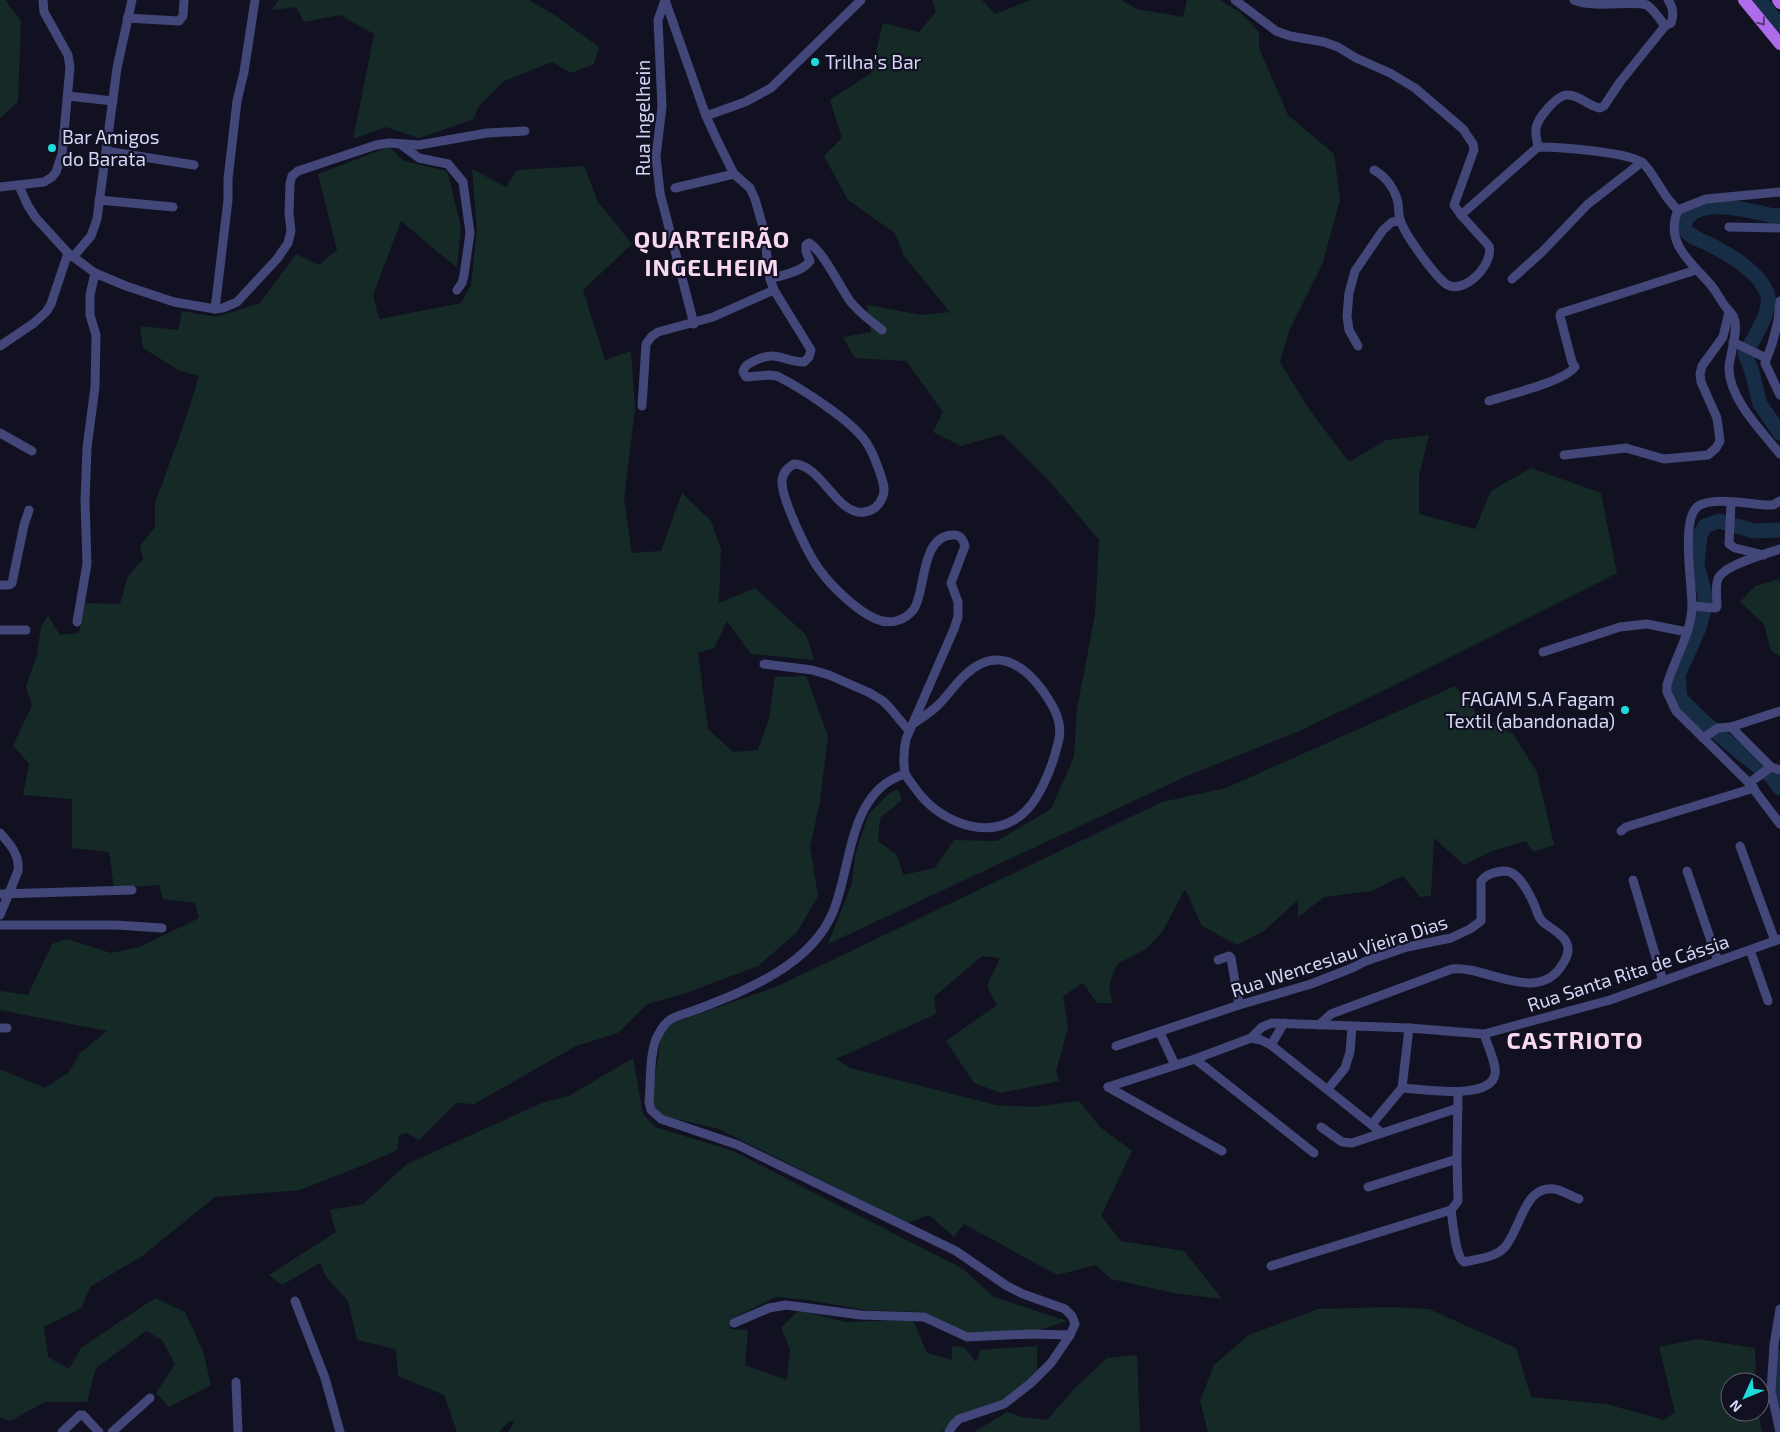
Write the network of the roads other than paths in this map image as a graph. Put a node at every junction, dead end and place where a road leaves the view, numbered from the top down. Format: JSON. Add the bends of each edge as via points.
{"nodes":[{"id":1,"x":43,"y":0,"type":"edge"},
{"id":2,"x":132,"y":0,"type":"edge"},
{"id":3,"x":184,"y":0,"type":"edge"},
{"id":4,"x":255,"y":0,"type":"edge"},
{"id":5,"x":665,"y":0,"type":"edge"},
{"id":6,"x":861,"y":0,"type":"edge"},
{"id":7,"x":1236,"y":0,"type":"edge"},
{"id":8,"x":1574,"y":0,"type":"edge"},
{"id":9,"x":1668,"y":0,"type":"edge"},
{"id":10,"x":1744,"y":0,"type":"edge"},
{"id":11,"x":128,"y":18,"type":"junction"},
{"id":12,"x":1665,"y":26,"type":"junction"},
{"id":13,"x":1780,"y":44,"type":"edge"},
{"id":14,"x":68,"y":96,"type":"junction"},
{"id":15,"x":112,"y":102,"type":"junction"},
{"id":16,"x":706,"y":116,"type":"junction"},
{"id":17,"x":524,"y":130,"type":"dead end"},
{"id":18,"x":400,"y":144,"type":"junction"},
{"id":19,"x":1538,"y":147,"type":"junction"},
{"id":20,"x":106,"y":152,"type":"junction"},
{"id":21,"x":1642,"y":162,"type":"junction"},
{"id":22,"x":194,"y":165,"type":"dead end"},
{"id":23,"x":1374,"y":170,"type":"dead end"},
{"id":24,"x":734,"y":174,"type":"junction"},
{"id":25,"x":19,"y":186,"type":"junction"},
{"id":26,"x":0,"y":187,"type":"edge"},
{"id":27,"x":676,"y":188,"type":"dead end"},
{"id":28,"x":1780,"y":192,"type":"edge"},
{"id":29,"x":99,"y":200,"type":"junction"},
{"id":30,"x":173,"y":207,"type":"dead end"},
{"id":31,"x":1678,"y":210,"type":"junction"},
{"id":32,"x":1461,"y":215,"type":"junction"},
{"id":33,"x":1400,"y":221,"type":"junction"},
{"id":34,"x":1729,"y":226,"type":"dead end"},
{"id":35,"x":1780,"y":228,"type":"edge"},
{"id":36,"x":70,"y":255,"type":"junction"},
{"id":37,"x":1696,"y":270,"type":"junction"},
{"id":38,"x":94,"y":273,"type":"junction"},
{"id":39,"x":770,"y":279,"type":"junction"},
{"id":40,"x":1512,"y":280,"type":"dead end"},
{"id":41,"x":457,"y":290,"type":"dead end"},
{"id":42,"x":774,"y":290,"type":"junction"},
{"id":43,"x":1780,"y":301,"type":"edge"},
{"id":44,"x":215,"y":309,"type":"junction"},
{"id":45,"x":1729,"y":312,"type":"junction"},
{"id":46,"x":694,"y":324,"type":"junction"},
{"id":47,"x":882,"y":330,"type":"dead end"},
{"id":48,"x":1737,"y":344,"type":"junction"},
{"id":49,"x":0,"y":346,"type":"edge"},
{"id":50,"x":1358,"y":346,"type":"dead end"},
{"id":51,"x":1762,"y":357,"type":"junction"},
{"id":52,"x":1780,"y":395,"type":"edge"},
{"id":53,"x":1489,"y":401,"type":"dead end"},
{"id":54,"x":642,"y":406,"type":"dead end"},
{"id":55,"x":0,"y":434,"type":"edge"},
{"id":56,"x":32,"y":451,"type":"dead end"},
{"id":57,"x":1780,"y":454,"type":"edge"},
{"id":58,"x":1564,"y":455,"type":"dead end"},
{"id":59,"x":1780,"y":501,"type":"edge"},
{"id":60,"x":1732,"y":502,"type":"junction"},
{"id":61,"x":29,"y":510,"type":"dead end"},
{"id":62,"x":1780,"y":549,"type":"edge"},
{"id":63,"x":1764,"y":555,"type":"junction"},
{"id":64,"x":0,"y":585,"type":"edge"},
{"id":65,"x":1695,"y":607,"type":"junction"},
{"id":66,"x":77,"y":622,"type":"dead end"},
{"id":67,"x":0,"y":630,"type":"edge"},
{"id":68,"x":26,"y":630,"type":"dead end"},
{"id":69,"x":1686,"y":632,"type":"junction"},
{"id":70,"x":1542,"y":652,"type":"dead end"},
{"id":71,"x":764,"y":664,"type":"dead end"},
{"id":72,"x":1780,"y":711,"type":"edge"},
{"id":73,"x":911,"y":727,"type":"junction"},
{"id":74,"x":1731,"y":727,"type":"junction"},
{"id":75,"x":1711,"y":733,"type":"junction"},
{"id":76,"x":1773,"y":769,"type":"edge"},
{"id":77,"x":905,"y":774,"type":"junction"},
{"id":78,"x":1752,"y":783,"type":"junction"},
{"id":79,"x":1780,"y":824,"type":"edge"},
{"id":80,"x":0,"y":832,"type":"edge"},
{"id":81,"x":1621,"y":832,"type":"dead end"},
{"id":82,"x":1740,"y":846,"type":"dead end"},
{"id":83,"x":1687,"y":870,"type":"dead end"},
{"id":84,"x":1632,"y":880,"type":"dead end"},
{"id":85,"x":132,"y":890,"type":"dead end"},
{"id":86,"x":4,"y":894,"type":"edge"},
{"id":87,"x":0,"y":916,"type":"edge"},
{"id":88,"x":0,"y":925,"type":"edge"},
{"id":89,"x":162,"y":928,"type":"dead end"},
{"id":90,"x":1777,"y":940,"type":"edge"},
{"id":91,"x":1750,"y":950,"type":"junction"},
{"id":92,"x":1218,"y":960,"type":"dead end"},
{"id":93,"x":1718,"y":962,"type":"junction"},
{"id":94,"x":1663,"y":982,"type":"junction"},
{"id":95,"x":1768,"y":1001,"type":"dead end"},
{"id":96,"x":1239,"y":1005,"type":"junction"},
{"id":97,"x":1284,"y":1023,"type":"junction"},
{"id":98,"x":1319,"y":1025,"type":"junction"},
{"id":99,"x":1352,"y":1027,"type":"junction"},
{"id":100,"x":1408,"y":1028,"type":"junction"},
{"id":101,"x":1160,"y":1033,"type":"junction"},
{"id":102,"x":1484,"y":1034,"type":"junction"},
{"id":103,"x":1251,"y":1038,"type":"junction"},
{"id":104,"x":1271,"y":1045,"type":"junction"},
{"id":105,"x":1116,"y":1046,"type":"dead end"},
{"id":106,"x":1195,"y":1059,"type":"junction"},
{"id":107,"x":1175,"y":1064,"type":"junction"},
{"id":108,"x":1402,"y":1088,"type":"junction"},
{"id":109,"x":1328,"y":1089,"type":"junction"},
{"id":110,"x":1458,"y":1092,"type":"junction"},
{"id":111,"x":1458,"y":1108,"type":"junction"},
{"id":112,"x":1372,"y":1124,"type":"junction"},
{"id":113,"x":1321,"y":1127,"type":"dead end"},
{"id":114,"x":1382,"y":1133,"type":"junction"},
{"id":115,"x":1222,"y":1151,"type":"dead end"},
{"id":116,"x":1314,"y":1153,"type":"dead end"},
{"id":117,"x":1457,"y":1159,"type":"junction"},
{"id":118,"x":1368,"y":1187,"type":"dead end"},
{"id":119,"x":1579,"y":1199,"type":"dead end"},
{"id":120,"x":1451,"y":1210,"type":"junction"},
{"id":121,"x":1270,"y":1266,"type":"dead end"},
{"id":122,"x":295,"y":1301,"type":"dead end"},
{"id":123,"x":1780,"y":1309,"type":"edge"},
{"id":124,"x":1779,"y":1321,"type":"edge"},
{"id":125,"x":734,"y":1323,"type":"dead end"},
{"id":126,"x":1070,"y":1335,"type":"junction"},
{"id":127,"x":236,"y":1382,"type":"dead end"},
{"id":128,"x":1775,"y":1391,"type":"edge"},
{"id":129,"x":150,"y":1398,"type":"dead end"},
{"id":130,"x":62,"y":1432,"type":"edge"},
{"id":131,"x":99,"y":1432,"type":"edge"},
{"id":132,"x":112,"y":1432,"type":"edge"},
{"id":133,"x":238,"y":1432,"type":"edge"},
{"id":134,"x":340,"y":1432,"type":"edge"},
{"id":135,"x":949,"y":1432,"type":"edge"},
{"id":136,"x":1780,"y":1432,"type":"edge"}],
"edges":[{"from":1,"to":14,"type":"street","via":[[44,12],[68,54]]},
{"from":2,"to":11,"type":"street"},
{"from":3,"to":11,"type":"street","via":[[183,16],[179,21]]},
{"from":4,"to":44,"type":"street","via":[[244,72],[236,101]]},
{"from":5,"to":16,"type":"street"},
{"from":5,"to":46,"type":"street","name":"Rua Ingelhein","via":[[658,20],[662,107],[657,176]]},
{"from":6,"to":16,"type":"street","via":[[771,88],[745,102]]},
{"from":7,"to":32,"type":"street","via":[[1276,30],[1338,47],[1390,73],[1463,128],[1474,150],[1455,200]]},
{"from":8,"to":12,"type":"street","via":[[1595,4],[1643,3]]},
{"from":9,"to":12,"type":"street","via":[[1673,18]]},
{"from":10,"to":13,"type":"main road","one_way":true},
{"from":11,"to":15,"type":"street"},
{"from":12,"to":19,"type":"street","via":[[1604,106],[1596,108],[1566,94],[1550,106],[1537,124]]},
{"from":14,"to":15,"type":"street"},
{"from":14,"to":25,"type":"street","via":[[62,154],[56,172],[44,182]]},
{"from":15,"to":20,"type":"street"},
{"from":16,"to":24,"type":"street"},
{"from":17,"to":18,"type":"street","via":[[487,133],[434,144]]},
{"from":18,"to":41,"type":"street","via":[[419,158],[448,164],[463,182],[470,233],[464,275]]},
{"from":18,"to":44,"type":"street","via":[[376,145],[308,167],[292,176],[288,243],[237,302]]},
{"from":19,"to":21,"type":"street","via":[[1603,152]]},
{"from":19,"to":32,"type":"street"},
{"from":20,"to":22,"type":"street"},
{"from":20,"to":29,"type":"street"},
{"from":21,"to":31,"type":"street","via":[[1668,201]]},
{"from":21,"to":40,"type":"street","via":[[1588,204]]},
{"from":23,"to":33,"type":"street","via":[[1394,192]]},
{"from":24,"to":27,"type":"street"},
{"from":24,"to":39,"type":"street","via":[[750,188],[761,215]]},
{"from":25,"to":26,"type":"street"},
{"from":25,"to":36,"type":"street","via":[[36,218]]},
{"from":28,"to":31,"type":"street","via":[[1706,199]]},
{"from":29,"to":30,"type":"street"},
{"from":29,"to":36,"type":"street","via":[[91,236]]},
{"from":31,"to":37,"type":"street","via":[[1673,225],[1676,241]]},
{"from":32,"to":33,"type":"street","via":[[1489,246],[1490,258],[1483,269],[1458,287],[1437,275]]},
{"from":33,"to":50,"type":"street","via":[[1392,222],[1383,230],[1355,271],[1347,316],[1349,330]]},
{"from":34,"to":35,"type":"street"},
{"from":36,"to":38,"type":"street"},
{"from":36,"to":49,"type":"street","via":[[46,312]]},
{"from":37,"to":45,"type":"street"},
{"from":37,"to":53,"type":"street","via":[[1561,313],[1574,369],[1563,377]]},
{"from":38,"to":44,"type":"street","via":[[174,302]]},
{"from":38,"to":66,"type":"street","via":[[90,315],[96,335],[95,387],[87,448],[87,564]]},
{"from":39,"to":42,"type":"street"},
{"from":39,"to":47,"type":"street","via":[[808,263],[806,245],[809,243],[852,303]]},
{"from":42,"to":46,"type":"street"},
{"from":42,"to":73,"type":"street","via":[[811,354],[804,362],[766,356],[745,367],[744,375],[752,378],[777,376],[846,422],[866,441],[884,487],[876,508],[858,512],[850,509],[804,466],[794,464],[784,471],[784,494],[819,570],[859,609],[877,619],[895,621],[915,608],[927,561],[937,543],[945,536],[958,535],[963,539],[965,546],[951,583],[958,602],[956,623]]},
{"from":43,"to":51,"type":"street","via":[[1775,332]]},
{"from":45,"to":48,"type":"street","via":[[1734,318]]},
{"from":45,"to":58,"type":"street","via":[[1723,337],[1702,366],[1700,374],[1718,425],[1720,442],[1708,455],[1664,459],[1626,448]]},
{"from":46,"to":54,"type":"street","via":[[658,332],[646,344]]},
{"from":48,"to":51,"type":"street"},
{"from":48,"to":57,"type":"street","via":[[1729,369],[1732,386],[1740,403]]},
{"from":51,"to":52,"type":"street"},
{"from":55,"to":56,"type":"street"},
{"from":59,"to":60,"type":"street","via":[[1765,506]]},
{"from":60,"to":63,"type":"street","via":[[1730,544]]},
{"from":60,"to":65,"type":"street","via":[[1704,504],[1693,514],[1688,544]]},
{"from":61,"to":64,"type":"street","via":[[12,584]]},
{"from":62,"to":63,"type":"street"},
{"from":63,"to":65,"type":"street","via":[[1720,573],[1717,606],[1712,609]]},
{"from":65,"to":69,"type":"street"},
{"from":67,"to":68,"type":"street"},
{"from":69,"to":70,"type":"street","via":[[1648,624],[1620,627]]},
{"from":69,"to":75,"type":"street","via":[[1667,692],[1676,711]]},
{"from":71,"to":73,"type":"street","via":[[829,675],[883,701]]},
{"from":72,"to":74,"type":"street"},
{"from":73,"to":77,"type":"street","via":[[904,748]]},
{"from":73,"to":77,"type":"street","via":[[983,662],[1006,660],[1026,671],[1054,706],[1060,736],[1050,772],[1038,795],[1016,820],[1002,825],[989,828],[973,826],[944,816],[917,791]]},
{"from":74,"to":75,"type":"street"},
{"from":74,"to":76,"type":"street"},
{"from":75,"to":78,"type":"street"},
{"from":76,"to":78,"type":"street"},
{"from":77,"to":126,"type":"street","via":[[895,777],[870,800],[854,835],[833,913],[806,951],[769,977],[667,1021],[656,1037],[653,1052],[651,1110],[661,1119],[738,1145],[956,1251],[1023,1294],[1065,1309],[1075,1323]]},
{"from":78,"to":79,"type":"street"},
{"from":78,"to":81,"type":"street","via":[[1626,827]]},
{"from":80,"to":86,"type":"street","via":[[19,864]]},
{"from":82,"to":90,"type":"street"},
{"from":83,"to":93,"type":"street"},
{"from":84,"to":94,"type":"street"},
{"from":85,"to":86,"type":"street"},
{"from":86,"to":87,"type":"street"},
{"from":88,"to":89,"type":"street"},
{"from":90,"to":91,"type":"street","name":"Rua Santa Rita de Cássia"},
{"from":91,"to":93,"type":"street","name":"Rua Santa Rita de Cássia"},
{"from":91,"to":95,"type":"street"},
{"from":92,"to":96,"type":"street","via":[[1231,958]]},
{"from":93,"to":94,"type":"street","name":"Rua Santa Rita de Cássia"},
{"from":94,"to":102,"type":"street","name":"Rua Santa Rita de Cássia"},
{"from":96,"to":98,"type":"street","name":"Rua Wenceslau Vieira Dias","via":[[1311,984],[1407,947],[1450,938],[1470,929],[1480,921],[1481,881],[1487,875],[1504,870],[1511,872],[1524,888],[1543,922],[1567,943],[1568,954],[1550,979],[1525,982],[1452,969],[1331,1014]]},
{"from":96,"to":101,"type":"street","name":"Rua Wenceslau Vieira Dias"},
{"from":97,"to":98,"type":"street","name":"Rua Santa Rita de Cássia"},
{"from":97,"to":103,"type":"street","name":"Rua Santa Rita de Cássia","via":[[1262,1027]]},
{"from":97,"to":104,"type":"street"},
{"from":98,"to":99,"type":"street","name":"Rua Santa Rita de Cássia"},
{"from":99,"to":100,"type":"street","name":"Rua Santa Rita de Cássia"},
{"from":99,"to":109,"type":"street","via":[[1345,1068]]},
{"from":100,"to":102,"type":"street","name":"Rua Santa Rita de Cássia"},
{"from":100,"to":108,"type":"street"},
{"from":101,"to":105,"type":"street","name":"Rua Wenceslau Vieira Dias"},
{"from":101,"to":107,"type":"street"},
{"from":102,"to":110,"type":"street","via":[[1495,1069],[1494,1078],[1481,1088]]},
{"from":103,"to":104,"type":"street"},
{"from":103,"to":106,"type":"street","name":"Rua Santa Rita de Cássia"},
{"from":104,"to":109,"type":"street"},
{"from":106,"to":107,"type":"street","name":"Rua Santa Rita de Cássia"},
{"from":106,"to":116,"type":"street"},
{"from":107,"to":115,"type":"street","name":"Rua Santa Rita de Cássia","via":[[1108,1087]]},
{"from":108,"to":110,"type":"street"},
{"from":108,"to":112,"type":"street"},
{"from":109,"to":112,"type":"street"},
{"from":110,"to":111,"type":"street"},
{"from":111,"to":114,"type":"street"},
{"from":111,"to":117,"type":"street"},
{"from":112,"to":114,"type":"street"},
{"from":113,"to":114,"type":"street","via":[[1346,1144]]},
{"from":117,"to":118,"type":"street"},
{"from":117,"to":120,"type":"street","via":[[1458,1202]]},
{"from":119,"to":120,"type":"street","via":[[1553,1189],[1542,1191],[1526,1205],[1514,1236],[1504,1248],[1491,1256],[1464,1262],[1460,1259]]},
{"from":120,"to":121,"type":"street"},
{"from":122,"to":134,"type":"street","via":[[325,1378]]},
{"from":123,"to":124,"type":"street"},
{"from":124,"to":128,"type":"street","via":[[1772,1367]]},
{"from":125,"to":126,"type":"street","via":[[769,1308],[786,1305],[861,1315],[924,1317],[967,1337]]},
{"from":126,"to":135,"type":"street","via":[[1051,1363],[1020,1392],[1004,1404],[959,1419]]},
{"from":127,"to":133,"type":"street"},
{"from":128,"to":136,"type":"street","via":[[1772,1404]]},
{"from":129,"to":132,"type":"street"},
{"from":130,"to":131,"type":"street","via":[[83,1415]]}]}
